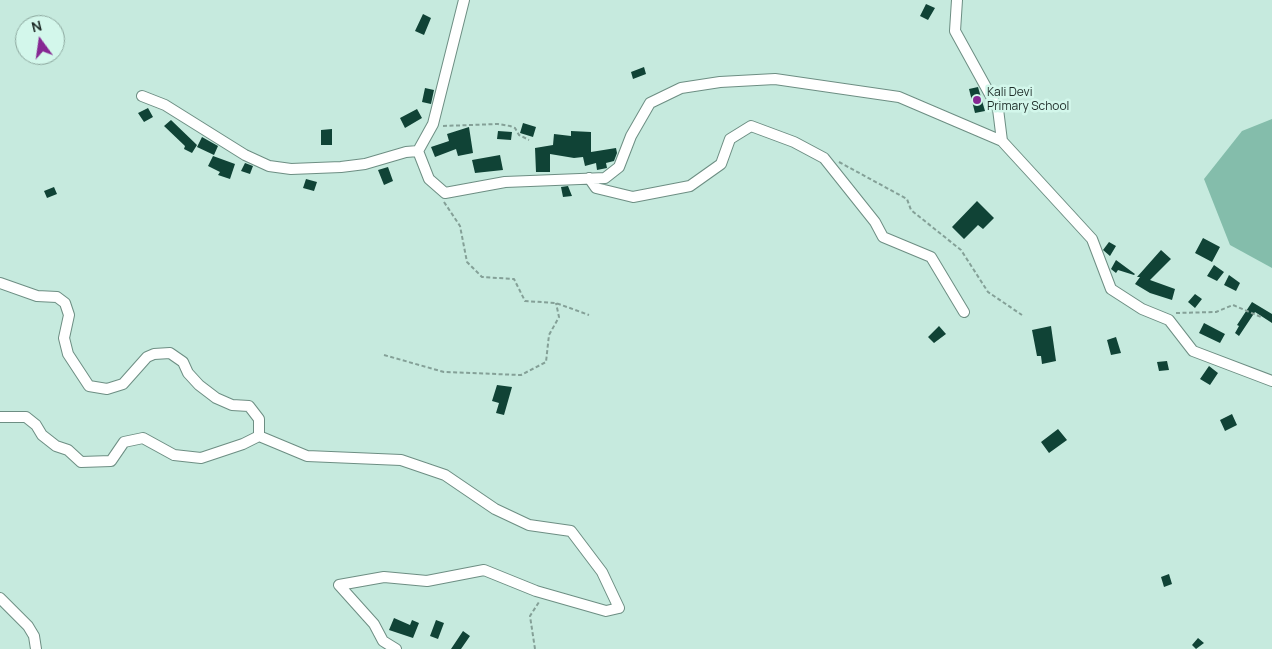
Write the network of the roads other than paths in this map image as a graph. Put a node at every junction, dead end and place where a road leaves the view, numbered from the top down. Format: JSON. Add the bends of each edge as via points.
{"nodes":[{"id":1,"x":464,"y":0,"type":"edge"},
{"id":2,"x":957,"y":0,"type":"edge"},
{"id":3,"x":142,"y":96,"type":"dead end"},
{"id":4,"x":1002,"y":141,"type":"junction"},
{"id":5,"x":418,"y":151,"type":"junction"},
{"id":6,"x":589,"y":178,"type":"junction"},
{"id":7,"x":0,"y":283,"type":"edge"},
{"id":8,"x":964,"y":312,"type":"dead end"},
{"id":9,"x":1272,"y":381,"type":"edge"},
{"id":10,"x":0,"y":417,"type":"edge"},
{"id":11,"x":259,"y":436,"type":"junction"},
{"id":12,"x":0,"y":598,"type":"edge"},
{"id":13,"x":36,"y":649,"type":"edge"},
{"id":14,"x":396,"y":649,"type":"edge"}],
"edges":[{"from":1,"to":5,"type":"street","via":[[433,124]]},
{"from":2,"to":4,"type":"street","via":[[955,31],[998,109]]},
{"from":3,"to":5,"type":"street","via":[[269,166],[299,169],[341,167]]},
{"from":4,"to":6,"type":"street","via":[[899,97],[775,79],[720,82],[682,88],[650,103],[631,136],[619,167],[605,178]]},
{"from":4,"to":9,"type":"street","via":[[1092,238],[1111,289],[1142,309],[1169,320],[1193,351]]},
{"from":5,"to":6,"type":"street","via":[[429,179],[445,193],[505,182]]},
{"from":6,"to":8,"type":"street","via":[[596,188],[633,197],[690,186],[721,164],[730,139],[751,126],[794,142],[827,162],[875,222],[883,237],[931,257]]},
{"from":7,"to":11,"type":"street","via":[[37,296],[57,297],[65,303],[69,315],[64,338],[68,354],[88,386],[107,389],[123,384],[147,357],[170,353],[183,362],[199,385],[216,398],[232,405],[249,406],[259,419]]},
{"from":10,"to":11,"type":"street","via":[[26,417],[42,435],[81,462],[111,461],[124,442],[143,438],[174,455],[201,458]]},
{"from":11,"to":14,"type":"street","via":[[308,456],[401,460],[445,475],[529,526],[571,531],[602,572],[619,608],[606,611],[544,594],[484,570],[427,581],[384,577],[340,585],[374,624],[383,641]]},
{"from":12,"to":13,"type":"street","via":[[28,626]]}]}
